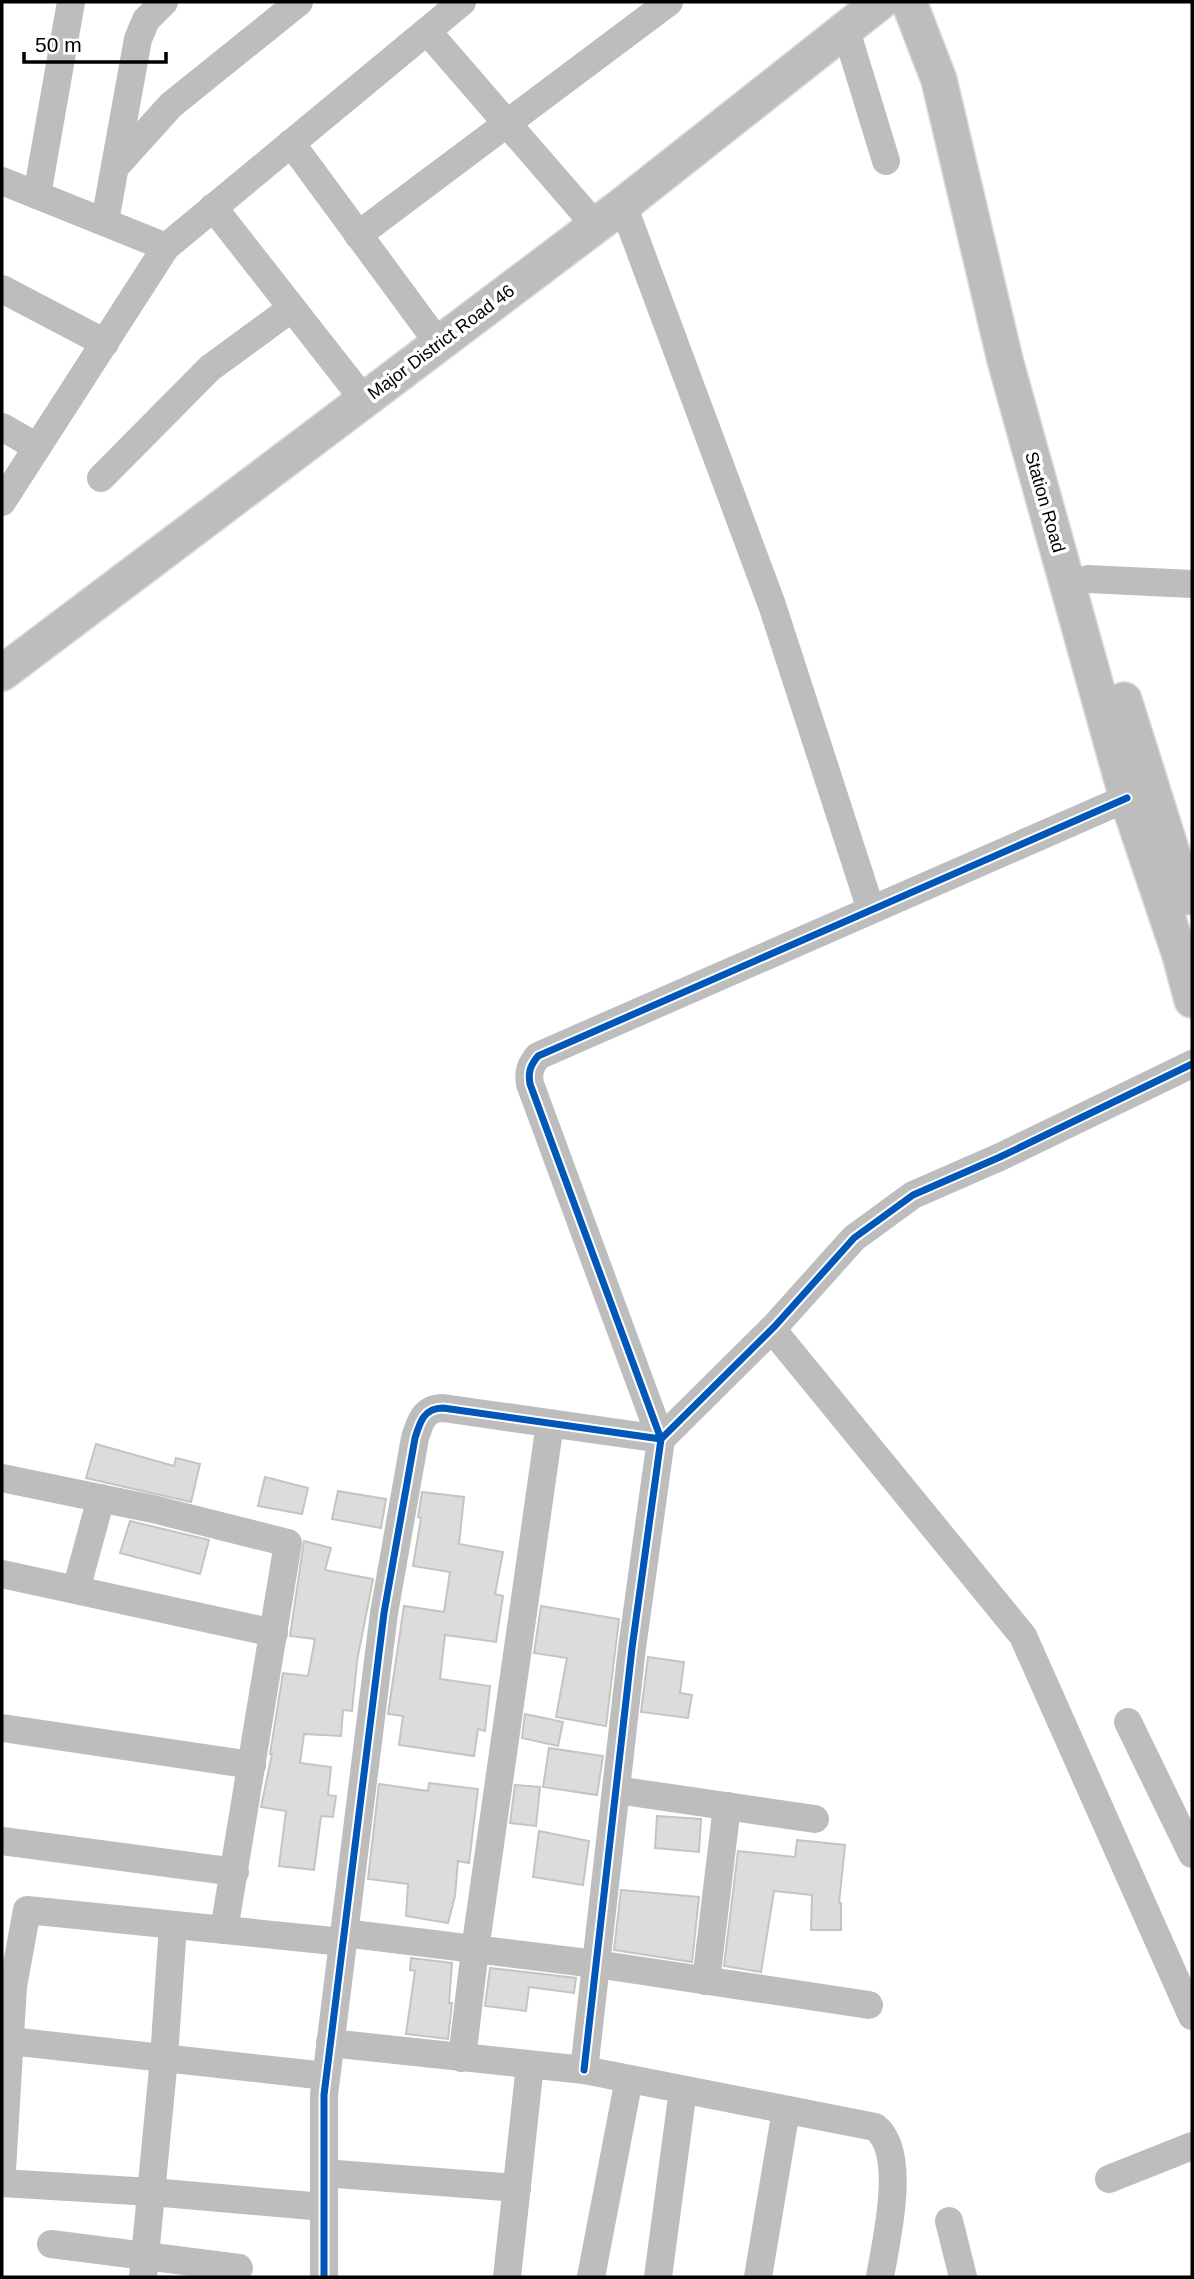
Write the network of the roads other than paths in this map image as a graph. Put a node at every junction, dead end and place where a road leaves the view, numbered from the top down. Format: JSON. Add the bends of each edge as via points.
{"nodes":[{"id":1,"x":71,"y":2,"type":"edge"},
{"id":2,"x":164,"y":2,"type":"edge"},
{"id":3,"x":299,"y":2,"type":"edge"},
{"id":4,"x":462,"y":2,"type":"edge"},
{"id":5,"x":669,"y":2,"type":"edge"},
{"id":6,"x":930,"y":2,"type":"edge"},
{"id":7,"x":891,"y":3,"type":"edge"},
{"id":8,"x":845,"y":27,"type":"junction"},
{"id":9,"x":427,"y":31,"type":"junction"},
{"id":10,"x":507,"y":123,"type":"junction"},
{"id":11,"x":290,"y":144,"type":"junction"},
{"id":12,"x":886,"y":161,"type":"dead end"},
{"id":13,"x":115,"y":167,"type":"junction"},
{"id":14,"x":2,"y":181,"type":"edge"},
{"id":15,"x":37,"y":195,"type":"junction"},
{"id":16,"x":623,"y":205,"type":"junction"},
{"id":17,"x":213,"y":207,"type":"junction"},
{"id":18,"x":105,"y":221,"type":"junction"},
{"id":19,"x":596,"y":226,"type":"junction"},
{"id":20,"x":358,"y":234,"type":"junction"},
{"id":21,"x":166,"y":247,"type":"junction"},
{"id":22,"x":2,"y":289,"type":"edge"},
{"id":23,"x":292,"y":308,"type":"junction"},
{"id":24,"x":104,"y":343,"type":"junction"},
{"id":25,"x":439,"y":344,"type":"junction"},
{"id":26,"x":364,"y":400,"type":"junction"},
{"id":27,"x":2,"y":427,"type":"edge"},
{"id":28,"x":37,"y":447,"type":"junction"},
{"id":29,"x":101,"y":478,"type":"dead end"},
{"id":30,"x":2,"y":502,"type":"edge"},
{"id":31,"x":1088,"y":579,"type":"junction"},
{"id":32,"x":1192,"y":584,"type":"edge"},
{"id":33,"x":2,"y":673,"type":"edge"},
{"id":34,"x":1127,"y":798,"type":"junction"},
{"id":35,"x":871,"y":910,"type":"junction"},
{"id":36,"x":1192,"y":918,"type":"edge"},
{"id":37,"x":1192,"y":1000,"type":"edge"},
{"id":38,"x":1192,"y":1064,"type":"edge"},
{"id":39,"x":772,"y":1329,"type":"junction"},
{"id":40,"x":550,"y":1423,"type":"junction"},
{"id":41,"x":661,"y":1438,"type":"junction"},
{"id":42,"x":2,"y":1478,"type":"edge"},
{"id":43,"x":101,"y":1499,"type":"junction"},
{"id":44,"x":2,"y":1574,"type":"edge"},
{"id":45,"x":76,"y":1590,"type":"junction"},
{"id":46,"x":274,"y":1633,"type":"junction"},
{"id":47,"x":1128,"y":1722,"type":"dead end"},
{"id":48,"x":2,"y":1728,"type":"edge"},
{"id":49,"x":252,"y":1765,"type":"junction"},
{"id":50,"x":616,"y":1790,"type":"junction"},
{"id":51,"x":727,"y":1806,"type":"junction"},
{"id":52,"x":815,"y":1819,"type":"dead end"},
{"id":53,"x":2,"y":1841,"type":"edge"},
{"id":54,"x":1192,"y":1854,"type":"edge"},
{"id":55,"x":235,"y":1872,"type":"junction"},
{"id":56,"x":173,"y":1926,"type":"junction"},
{"id":57,"x":224,"y":1930,"type":"junction"},
{"id":58,"x":343,"y":1937,"type":"junction"},
{"id":59,"x":475,"y":1950,"type":"junction"},
{"id":60,"x":596,"y":1965,"type":"junction"},
{"id":61,"x":706,"y":1981,"type":"junction"},
{"id":62,"x":7,"y":1986,"type":"edge"},
{"id":63,"x":869,"y":2005,"type":"dead end"},
{"id":64,"x":1192,"y":2017,"type":"edge"},
{"id":65,"x":9,"y":2041,"type":"junction"},
{"id":66,"x":330,"y":2043,"type":"junction"},
{"id":67,"x":462,"y":2057,"type":"junction"},
{"id":68,"x":164,"y":2059,"type":"junction"},
{"id":69,"x":530,"y":2065,"type":"junction"},
{"id":70,"x":584,"y":2070,"type":"junction"},
{"id":71,"x":326,"y":2076,"type":"junction"},
{"id":72,"x":629,"y":2079,"type":"junction"},
{"id":73,"x":683,"y":2090,"type":"junction"},
{"id":74,"x":786,"y":2110,"type":"junction"},
{"id":75,"x":1192,"y":2146,"type":"edge"},
{"id":76,"x":2,"y":2171,"type":"edge"},
{"id":77,"x":324,"y":2173,"type":"junction"},
{"id":78,"x":1109,"y":2179,"type":"dead end"},
{"id":79,"x":2,"y":2183,"type":"edge"},
{"id":80,"x":517,"y":2188,"type":"junction"},
{"id":81,"x":152,"y":2192,"type":"junction"},
{"id":82,"x":324,"y":2207,"type":"junction"},
{"id":83,"x":949,"y":2221,"type":"dead end"},
{"id":84,"x":51,"y":2244,"type":"dead end"},
{"id":85,"x":144,"y":2267,"type":"edge"},
{"id":86,"x":239,"y":2268,"type":"dead end"},
{"id":87,"x":324,"y":2277,"type":"edge"},
{"id":88,"x":508,"y":2277,"type":"edge"},
{"id":89,"x":592,"y":2277,"type":"edge"},
{"id":90,"x":658,"y":2277,"type":"edge"},
{"id":91,"x":759,"y":2277,"type":"edge"},
{"id":92,"x":880,"y":2277,"type":"edge"},
{"id":93,"x":963,"y":2277,"type":"edge"}],
"edges":[{"from":1,"to":15,"type":"street"},
{"from":2,"to":13,"type":"street","via":[[146,20],[138,39]]},
{"from":3,"to":13,"type":"street","via":[[172,105]]},
{"from":4,"to":9,"type":"street"},
{"from":5,"to":10,"type":"street"},
{"from":6,"to":31,"type":"main road","name":"Station Road"},
{"from":7,"to":8,"type":"main road","name":"Major District Road 46"},
{"from":7,"to":34,"type":"main road","name":"Station Road","via":[[939,80],[1005,360]]},
{"from":8,"to":12,"type":"street"},
{"from":8,"to":16,"type":"main road","name":"Major District Road 46"},
{"from":9,"to":10,"type":"street"},
{"from":9,"to":11,"type":"street"},
{"from":10,"to":19,"type":"street"},
{"from":10,"to":20,"type":"street"},
{"from":11,"to":17,"type":"street"},
{"from":11,"to":20,"type":"street"},
{"from":13,"to":18,"type":"street"},
{"from":14,"to":15,"type":"street"},
{"from":15,"to":18,"type":"street"},
{"from":16,"to":19,"type":"main road","name":"Major District Road 46"},
{"from":16,"to":35,"type":"street","via":[[772,605]]},
{"from":17,"to":21,"type":"street"},
{"from":17,"to":23,"type":"street"},
{"from":18,"to":21,"type":"street"},
{"from":19,"to":25,"type":"main road","name":"Major District Road 46"},
{"from":20,"to":25,"type":"street"},
{"from":21,"to":24,"type":"street"},
{"from":22,"to":24,"type":"street"},
{"from":23,"to":26,"type":"street"},
{"from":23,"to":29,"type":"street","via":[[210,368]]},
{"from":24,"to":28,"type":"street"},
{"from":25,"to":26,"type":"main road","name":"Major District Road 46"},
{"from":26,"to":33,"type":"main road","name":"Major District Road 46"},
{"from":27,"to":28,"type":"street"},
{"from":28,"to":30,"type":"street"},
{"from":31,"to":32,"type":"street"},
{"from":31,"to":36,"type":"main road","name":"Station Road"},
{"from":34,"to":35,"type":"street"},
{"from":34,"to":37,"type":"main road","name":"Station Road"},
{"from":35,"to":41,"type":"street","via":[[538,1056],[531,1065],[530,1084]]},
{"from":38,"to":39,"type":"street","via":[[913,1195],[854,1238]]},
{"from":39,"to":41,"type":"street"},
{"from":39,"to":64,"type":"street","via":[[1023,1636]]},
{"from":40,"to":41,"type":"street"},
{"from":40,"to":58,"type":"street","via":[[443,1408],[434,1408],[421,1420],[384,1613]]},
{"from":40,"to":59,"type":"street"},
{"from":41,"to":50,"type":"street"},
{"from":42,"to":43,"type":"street"},
{"from":43,"to":45,"type":"street"},
{"from":43,"to":46,"type":"street","via":[[288,1543]]},
{"from":44,"to":45,"type":"street"},
{"from":45,"to":46,"type":"street"},
{"from":46,"to":49,"type":"street"},
{"from":47,"to":54,"type":"street"},
{"from":48,"to":49,"type":"street"},
{"from":49,"to":55,"type":"street"},
{"from":50,"to":51,"type":"street"},
{"from":50,"to":60,"type":"street"},
{"from":51,"to":52,"type":"street"},
{"from":51,"to":61,"type":"street"},
{"from":53,"to":55,"type":"street"},
{"from":55,"to":57,"type":"street"},
{"from":56,"to":57,"type":"street"},
{"from":56,"to":62,"type":"street","via":[[27,1910]]},
{"from":56,"to":68,"type":"street"},
{"from":57,"to":58,"type":"street"},
{"from":58,"to":59,"type":"street"},
{"from":58,"to":66,"type":"street"},
{"from":59,"to":60,"type":"street"},
{"from":59,"to":67,"type":"street"},
{"from":60,"to":61,"type":"street"},
{"from":60,"to":70,"type":"street"},
{"from":61,"to":63,"type":"street"},
{"from":62,"to":65,"type":"street"},
{"from":65,"to":68,"type":"street"},
{"from":65,"to":76,"type":"street"},
{"from":66,"to":67,"type":"street"},
{"from":66,"to":71,"type":"street"},
{"from":67,"to":69,"type":"street"},
{"from":68,"to":71,"type":"street"},
{"from":68,"to":81,"type":"street"},
{"from":69,"to":70,"type":"street"},
{"from":69,"to":80,"type":"street"},
{"from":70,"to":72,"type":"street"},
{"from":71,"to":77,"type":"street"},
{"from":72,"to":73,"type":"street"},
{"from":72,"to":89,"type":"street"},
{"from":73,"to":74,"type":"street"},
{"from":73,"to":90,"type":"street"},
{"from":74,"to":91,"type":"street"},
{"from":74,"to":92,"type":"street","via":[[876,2127],[888,2141],[893,2199]]},
{"from":75,"to":78,"type":"street"},
{"from":77,"to":80,"type":"street"},
{"from":77,"to":82,"type":"street"},
{"from":79,"to":81,"type":"street"},
{"from":80,"to":88,"type":"street"},
{"from":81,"to":82,"type":"street"},
{"from":81,"to":85,"type":"street"},
{"from":82,"to":87,"type":"street"},
{"from":83,"to":93,"type":"street"},
{"from":84,"to":85,"type":"street"},
{"from":85,"to":86,"type":"street"}]}
